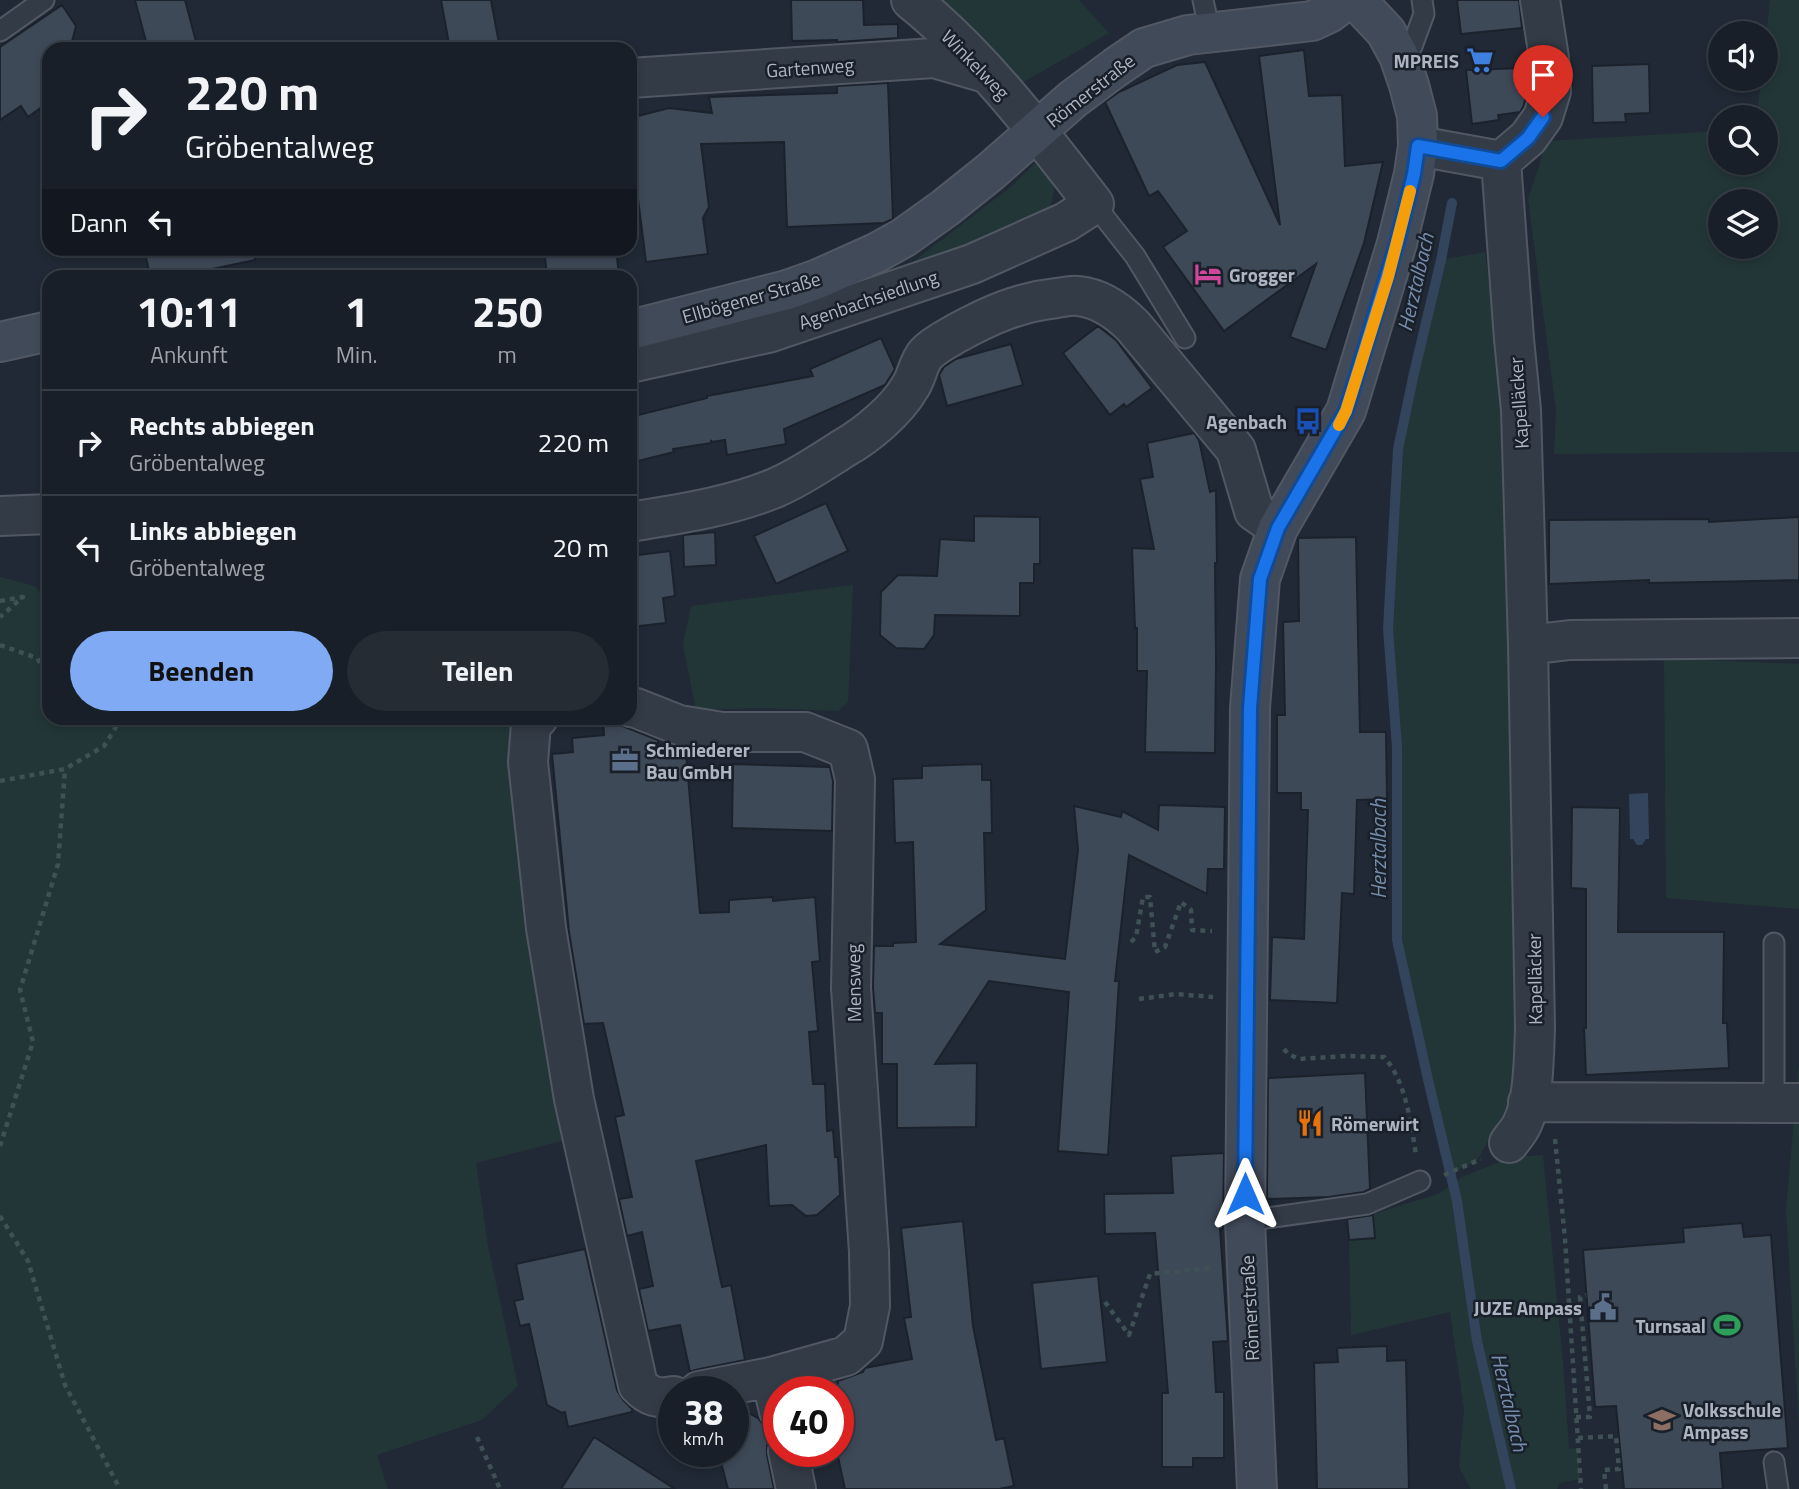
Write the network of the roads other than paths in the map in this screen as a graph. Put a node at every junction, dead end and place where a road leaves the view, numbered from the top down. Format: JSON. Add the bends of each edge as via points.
{"nodes":[{"id":1,"x":44,"y":0,"type":"edge"},
{"id":2,"x":911,"y":0,"type":"edge"},
{"id":3,"x":1346,"y":0,"type":"edge"},
{"id":4,"x":1356,"y":0,"type":"edge"},
{"id":5,"x":1422,"y":0,"type":"edge"},
{"id":6,"x":1541,"y":0,"type":"edge"},
{"id":7,"x":1207,"y":16,"type":"edge"},
{"id":8,"x":0,"y":31,"type":"edge"},
{"id":9,"x":1404,"y":69,"type":"junction"},
{"id":10,"x":988,"y":73,"type":"junction"},
{"id":11,"x":637,"y":78,"type":"edge"},
{"id":12,"x":1037,"y":130,"type":"junction"},
{"id":13,"x":1418,"y":146,"type":"junction"},
{"id":14,"x":1501,"y":161,"type":"junction"},
{"id":15,"x":1094,"y":204,"type":"junction"},
{"id":16,"x":637,"y":328,"type":"edge"},
{"id":17,"x":42,"y":333,"type":"edge"},
{"id":18,"x":1185,"y":338,"type":"dead end"},
{"id":19,"x":0,"y":342,"type":"edge"},
{"id":20,"x":637,"y":361,"type":"edge"},
{"id":21,"x":42,"y":514,"type":"edge"},
{"id":22,"x":0,"y":516,"type":"edge"},
{"id":23,"x":637,"y":521,"type":"edge"},
{"id":24,"x":1278,"y":528,"type":"junction"},
{"id":25,"x":1799,"y":638,"type":"edge"},
{"id":26,"x":1528,"y":645,"type":"junction"},
{"id":27,"x":637,"y":708,"type":"edge"},
{"id":28,"x":531,"y":725,"type":"edge"},
{"id":29,"x":1774,"y":943,"type":"dead end"},
{"id":30,"x":1786,"y":1103,"type":"edge"},
{"id":31,"x":1420,"y":1181,"type":"road end"},
{"id":32,"x":1245,"y":1221,"type":"junction"},
{"id":33,"x":809,"y":1376,"type":"edge"},
{"id":34,"x":658,"y":1397,"type":"edge"},
{"id":35,"x":1774,"y":1462,"type":"dead end"},
{"id":36,"x":791,"y":1467,"type":"edge"},
{"id":37,"x":796,"y":1489,"type":"edge"},
{"id":38,"x":1257,"y":1489,"type":"edge"},
{"id":39,"x":1778,"y":1489,"type":"edge"}],
"edges":[{"from":1,"to":8,"type":"lane"},
{"from":2,"to":10,"type":"street","name":"Winkelweg"},
{"from":3,"to":7,"type":"street","name":"Römerstraße","via":[[1312,20]]},
{"from":4,"to":9,"type":"street","name":"Römerstraße","via":[[1386,32]]},
{"from":5,"to":9,"type":"lane","via":[[1424,14]]},
{"from":6,"to":14,"type":"street","via":[[1551,91],[1543,117],[1528,138]]},
{"from":7,"to":12,"type":"street","name":"Römerstraße","via":[[1188,35],[1144,48]]},
{"from":9,"to":13,"type":"street","name":"Römerstraße"},
{"from":10,"to":11,"type":"street","name":"Gartenweg","via":[[934,58]]},
{"from":10,"to":12,"type":"street","name":"Winkelweg"},
{"from":12,"to":15,"type":"street","name":"Römerstraße"},
{"from":12,"to":16,"type":"street","name":"Ellbögener Straße","via":[[945,208],[867,258],[787,290]]},
{"from":13,"to":14,"type":"street"},
{"from":13,"to":24,"type":"street","name":"Römerstraße","via":[[1397,243],[1346,411]]},
{"from":14,"to":26,"type":"street","name":"Kapelläcker","via":[[1521,410]]},
{"from":15,"to":18,"type":"lane","name":"Römerstraße","via":[[1135,256]]},
{"from":15,"to":20,"type":"street","name":"Agenbachsiedlung","via":[[1066,222],[959,268],[768,333]]},
{"from":17,"to":19,"type":"street"},
{"from":21,"to":22,"type":"street"},
{"from":23,"to":24,"type":"street","via":[[727,504],[776,487],[874,426],[912,386],[921,362],[934,347],[1009,308],[1077,296],[1109,306],[1133,326],[1236,450],[1254,511]]},
{"from":24,"to":32,"type":"street","name":"Römerstraße","via":[[1260,579],[1250,708]]},
{"from":25,"to":26,"type":"street","via":[[1570,640]]},
{"from":26,"to":30,"type":"street","name":"Kapelläcker","via":[[1535,1028],[1532,1078],[1520,1123]]},
{"from":27,"to":33,"type":"street","name":"Mensweg","via":[[679,725],[722,732],[805,732],[848,749],[855,779],[851,988],[870,1306],[863,1341]]},
{"from":28,"to":34,"type":"street","via":[[528,762],[546,928],[574,1099],[638,1385],[648,1396]]},
{"from":29,"to":30,"type":"lane"},
{"from":31,"to":32,"type":"lane","via":[[1367,1204]]},
{"from":32,"to":38,"type":"street","name":"Römerstraße"},
{"from":35,"to":39,"type":"lane"},
{"from":36,"to":37,"type":"street"}]}
